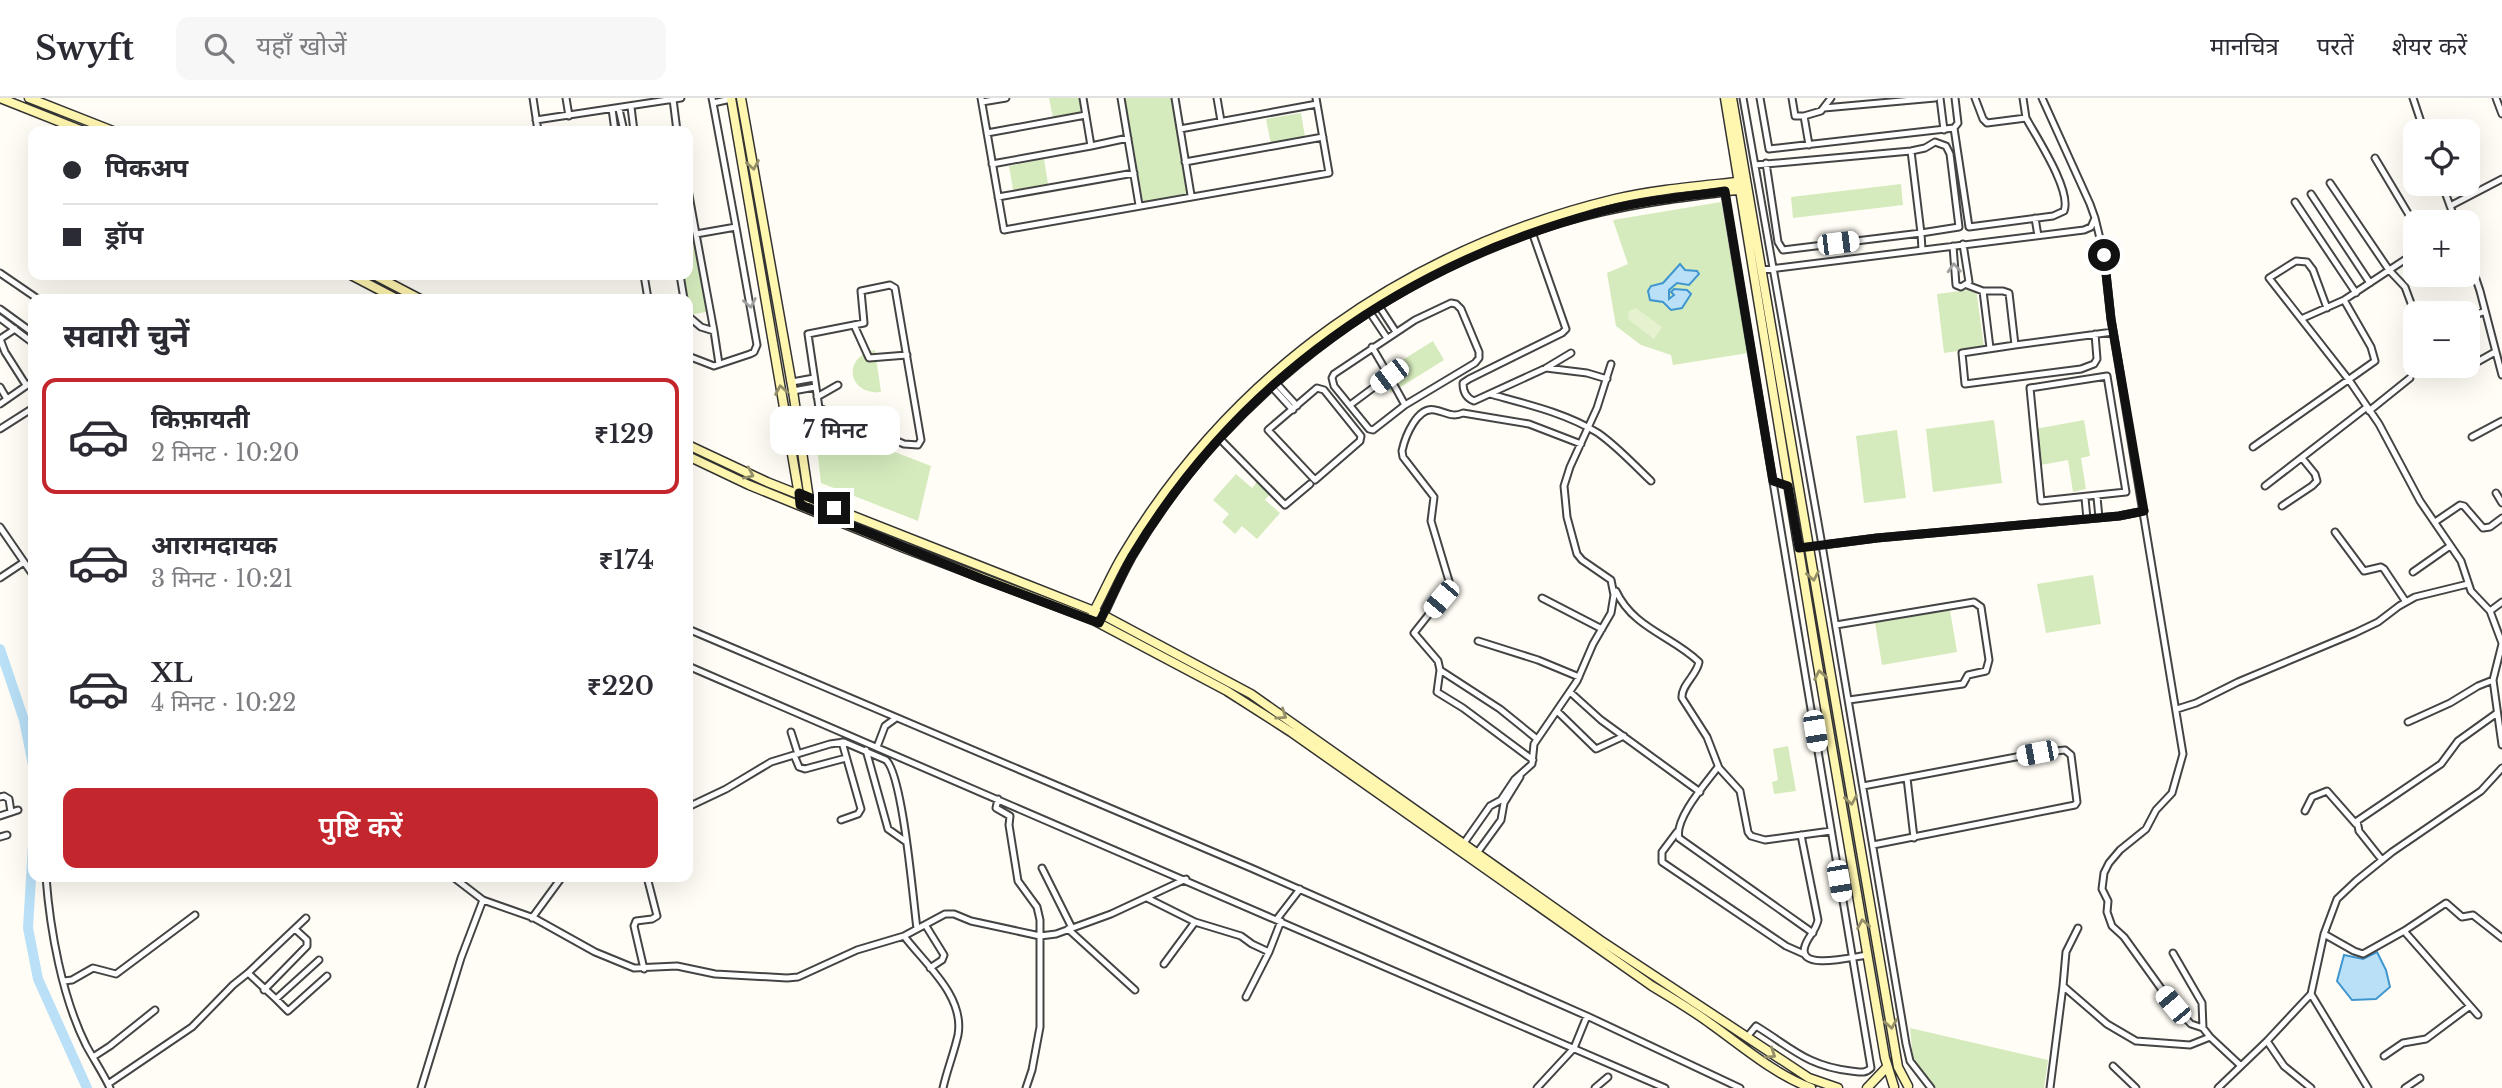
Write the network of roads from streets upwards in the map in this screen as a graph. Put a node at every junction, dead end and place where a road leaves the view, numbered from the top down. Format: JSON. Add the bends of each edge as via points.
{"nodes":[{"id":1,"x":0,"y":98,"type":"edge"},
{"id":2,"x":29,"y":98,"type":"edge"},
{"id":3,"x":533,"y":98,"type":"edge"},
{"id":4,"x":566,"y":98,"type":"edge"},
{"id":5,"x":681,"y":98,"type":"edge"},
{"id":6,"x":741,"y":98,"type":"edge"},
{"id":7,"x":1006,"y":98,"type":"edge"},
{"id":8,"x":1083,"y":98,"type":"edge"},
{"id":9,"x":1121,"y":98,"type":"edge"},
{"id":10,"x":1175,"y":98,"type":"edge"},
{"id":11,"x":1217,"y":98,"type":"edge"},
{"id":12,"x":1725,"y":98,"type":"edge"},
{"id":13,"x":1732,"y":98,"type":"edge"},
{"id":14,"x":1743,"y":98,"type":"edge"},
{"id":15,"x":1760,"y":98,"type":"edge"},
{"id":16,"x":1792,"y":98,"type":"edge"},
{"id":17,"x":1831,"y":98,"type":"edge"},
{"id":18,"x":1937,"y":98,"type":"edge"},
{"id":19,"x":1955,"y":98,"type":"edge"},
{"id":20,"x":1975,"y":98,"type":"edge"},
{"id":21,"x":2023,"y":98,"type":"edge"},
{"id":22,"x":2042,"y":98,"type":"edge"},
{"id":23,"x":2413,"y":98,"type":"edge"},
{"id":24,"x":2496,"y":98,"type":"edge"},
{"id":25,"x":731,"y":99,"type":"edge"},
{"id":26,"x":673,"y":100,"type":"edge"},
{"id":27,"x":712,"y":100,"type":"edge"},
{"id":28,"x":981,"y":100,"type":"edge"},
{"id":29,"x":1317,"y":101,"type":"edge"},
{"id":30,"x":631,"y":107,"type":"junction"},
{"id":31,"x":1824,"y":108,"type":"junction"},
{"id":32,"x":620,"y":109,"type":"junction"},
{"id":33,"x":612,"y":110,"type":"junction"},
{"id":34,"x":2502,"y":114,"type":"edge"},
{"id":35,"x":1086,"y":115,"type":"junction"},
{"id":36,"x":569,"y":116,"type":"junction"},
{"id":37,"x":1804,"y":116,"type":"junction"},
{"id":38,"x":2026,"y":118,"type":"junction"},
{"id":39,"x":2420,"y":119,"type":"edge"},
{"id":40,"x":536,"y":120,"type":"junction"},
{"id":41,"x":1221,"y":121,"type":"junction"},
{"id":42,"x":70,"y":126,"type":"edge"},
{"id":43,"x":100,"y":126,"type":"edge"},
{"id":44,"x":537,"y":126,"type":"edge"},
{"id":45,"x":614,"y":126,"type":"edge"},
{"id":46,"x":623,"y":126,"type":"edge"},
{"id":47,"x":633,"y":126,"type":"edge"},
{"id":48,"x":676,"y":126,"type":"edge"},
{"id":49,"x":1180,"y":128,"type":"junction"},
{"id":50,"x":1954,"y":128,"type":"junction"},
{"id":51,"x":1944,"y":130,"type":"junction"},
{"id":52,"x":987,"y":133,"type":"junction"},
{"id":53,"x":1323,"y":137,"type":"junction"},
{"id":54,"x":1128,"y":138,"type":"junction"},
{"id":55,"x":1809,"y":145,"type":"junction"},
{"id":56,"x":1091,"y":146,"type":"junction"},
{"id":57,"x":1911,"y":151,"type":"junction"},
{"id":58,"x":2375,"y":159,"type":"dead end"},
{"id":59,"x":1185,"y":162,"type":"junction"},
{"id":60,"x":1766,"y":163,"type":"junction"},
{"id":61,"x":992,"y":164,"type":"junction"},
{"id":62,"x":1755,"y":165,"type":"junction"},
{"id":63,"x":1134,"y":173,"type":"junction"},
{"id":64,"x":2502,"y":179,"type":"edge"},
{"id":65,"x":2330,"y":183,"type":"dead end"},
{"id":66,"x":1743,"y":185,"type":"junction"},
{"id":67,"x":1724,"y":187,"type":"junction"},
{"id":68,"x":2311,"y":194,"type":"dead end"},
{"id":69,"x":1191,"y":195,"type":"junction"},
{"id":70,"x":2446,"y":196,"type":"edge"},
{"id":71,"x":998,"y":197,"type":"junction"},
{"id":72,"x":1773,"y":202,"type":"junction"},
{"id":73,"x":2295,"y":202,"type":"dead end"},
{"id":74,"x":1762,"y":203,"type":"junction"},
{"id":75,"x":1139,"y":205,"type":"junction"},
{"id":76,"x":2450,"y":206,"type":"junction"},
{"id":77,"x":2406,"y":210,"type":"edge"},
{"id":78,"x":2452,"y":210,"type":"edge"},
{"id":79,"x":693,"y":218,"type":"edge"},
{"id":80,"x":2035,"y":218,"type":"junction"},
{"id":81,"x":2095,"y":218,"type":"junction"},
{"id":82,"x":736,"y":227,"type":"junction"},
{"id":83,"x":1532,"y":232,"type":"junction"},
{"id":84,"x":754,"y":233,"type":"junction"},
{"id":85,"x":1921,"y":233,"type":"junction"},
{"id":86,"x":696,"y":234,"type":"junction"},
{"id":87,"x":737,"y":236,"type":"junction"},
{"id":88,"x":2038,"y":236,"type":"junction"},
{"id":89,"x":1963,"y":244,"type":"junction"},
{"id":90,"x":1952,"y":246,"type":"junction"},
{"id":91,"x":1922,"y":250,"type":"junction"},
{"id":92,"x":2403,"y":261,"type":"edge"},
{"id":93,"x":1773,"y":268,"type":"junction"},
{"id":94,"x":2389,"y":270,"type":"junction"},
{"id":95,"x":1762,"y":271,"type":"junction"},
{"id":96,"x":0,"y":273,"type":"edge"},
{"id":97,"x":361,"y":280,"type":"edge"},
{"id":98,"x":384,"y":280,"type":"edge"},
{"id":99,"x":2370,"y":283,"type":"junction"},
{"id":100,"x":1967,"y":285,"type":"junction"},
{"id":101,"x":2478,"y":287,"type":"edge"},
{"id":102,"x":1983,"y":291,"type":"junction"},
{"id":103,"x":2356,"y":293,"type":"junction"},
{"id":104,"x":31,"y":294,"type":"edge"},
{"id":105,"x":387,"y":294,"type":"edge"},
{"id":106,"x":410,"y":294,"type":"edge"},
{"id":107,"x":2344,"y":300,"type":"junction"},
{"id":108,"x":2410,"y":301,"type":"edge"},
{"id":109,"x":1379,"y":306,"type":"junction"},
{"id":110,"x":2327,"y":308,"type":"junction"},
{"id":111,"x":0,"y":309,"type":"edge"},
{"id":112,"x":1369,"y":311,"type":"junction"},
{"id":113,"x":2485,"y":311,"type":"junction"},
{"id":114,"x":2480,"y":313,"type":"edge"},
{"id":115,"x":0,"y":318,"type":"edge"},
{"id":116,"x":780,"y":318,"type":"junction"},
{"id":117,"x":2301,"y":319,"type":"junction"},
{"id":118,"x":769,"y":320,"type":"junction"},
{"id":119,"x":693,"y":321,"type":"edge"},
{"id":120,"x":854,"y":325,"type":"junction"},
{"id":121,"x":15,"y":329,"type":"junction"},
{"id":122,"x":28,"y":329,"type":"edge"},
{"id":123,"x":714,"y":331,"type":"junction"},
{"id":124,"x":1396,"y":332,"type":"junction"},
{"id":125,"x":2113,"y":332,"type":"junction"},
{"id":126,"x":2095,"y":334,"type":"junction"},
{"id":127,"x":1387,"y":338,"type":"junction"},
{"id":128,"x":0,"y":339,"type":"edge"},
{"id":129,"x":28,"y":339,"type":"edge"},
{"id":130,"x":2015,"y":345,"type":"junction"},
{"id":131,"x":1372,"y":347,"type":"junction"},
{"id":132,"x":1990,"y":348,"type":"junction"},
{"id":133,"x":2495,"y":352,"type":"junction"},
{"id":134,"x":1571,"y":353,"type":"dead end"},
{"id":135,"x":907,"y":355,"type":"junction"},
{"id":136,"x":693,"y":358,"type":"edge"},
{"id":137,"x":2480,"y":360,"type":"edge"},
{"id":138,"x":719,"y":364,"type":"junction"},
{"id":139,"x":1611,"y":364,"type":"dead end"},
{"id":140,"x":1546,"y":368,"type":"junction"},
{"id":141,"x":2502,"y":375,"type":"edge"},
{"id":142,"x":1389,"y":376,"type":"junction"},
{"id":143,"x":2410,"y":378,"type":"dead end"},
{"id":144,"x":814,"y":379,"type":"junction"},
{"id":145,"x":1607,"y":379,"type":"junction"},
{"id":146,"x":2349,"y":380,"type":"junction"},
{"id":147,"x":838,"y":385,"type":"dead end"},
{"id":148,"x":1274,"y":385,"type":"junction"},
{"id":149,"x":26,"y":386,"type":"joint"},
{"id":150,"x":793,"y":386,"type":"junction"},
{"id":151,"x":0,"y":387,"type":"edge"},
{"id":152,"x":815,"y":387,"type":"junction"},
{"id":153,"x":1490,"y":394,"type":"junction"},
{"id":154,"x":817,"y":397,"type":"junction"},
{"id":155,"x":7,"y":399,"type":"junction"},
{"id":156,"x":0,"y":404,"type":"edge"},
{"id":157,"x":1350,"y":405,"type":"junction"},
{"id":158,"x":1405,"y":405,"type":"junction"},
{"id":159,"x":1295,"y":408,"type":"junction"},
{"id":160,"x":2368,"y":409,"type":"junction"},
{"id":161,"x":28,"y":411,"type":"edge"},
{"id":162,"x":2502,"y":421,"type":"edge"},
{"id":163,"x":1588,"y":428,"type":"junction"},
{"id":164,"x":0,"y":429,"type":"edge"},
{"id":165,"x":2472,"y":437,"type":"dead end"},
{"id":166,"x":1220,"y":439,"type":"junction"},
{"id":167,"x":1581,"y":444,"type":"junction"},
{"id":168,"x":693,"y":447,"type":"edge"},
{"id":169,"x":2253,"y":447,"type":"dead end"},
{"id":170,"x":693,"y":458,"type":"edge"},
{"id":171,"x":2302,"y":458,"type":"junction"},
{"id":172,"x":1651,"y":481,"type":"dead end"},
{"id":173,"x":1779,"y":483,"type":"junction"},
{"id":174,"x":1310,"y":484,"type":"dead end"},
{"id":175,"x":2264,"y":486,"type":"dead end"},
{"id":176,"x":799,"y":493,"type":"junction"},
{"id":177,"x":2496,"y":493,"type":"dead end"},
{"id":178,"x":809,"y":497,"type":"junction"},
{"id":179,"x":2097,"y":497,"type":"junction"},
{"id":180,"x":2085,"y":498,"type":"junction"},
{"id":181,"x":2502,"y":503,"type":"edge"},
{"id":182,"x":800,"y":505,"type":"junction"},
{"id":183,"x":2282,"y":506,"type":"dead end"},
{"id":184,"x":811,"y":509,"type":"junction"},
{"id":185,"x":2144,"y":511,"type":"junction"},
{"id":186,"x":2099,"y":518,"type":"junction"},
{"id":187,"x":2502,"y":518,"type":"edge"},
{"id":188,"x":2087,"y":519,"type":"junction"},
{"id":189,"x":2435,"y":522,"type":"junction"},
{"id":190,"x":0,"y":527,"type":"edge"},
{"id":191,"x":2336,"y":532,"type":"dead end"},
{"id":192,"x":1822,"y":545,"type":"junction"},
{"id":193,"x":2450,"y":546,"type":"junction"},
{"id":194,"x":1803,"y":547,"type":"junction"},
{"id":195,"x":24,"y":562,"type":"junction"},
{"id":196,"x":28,"y":568,"type":"edge"},
{"id":197,"x":2413,"y":572,"type":"dead end"},
{"id":198,"x":0,"y":578,"type":"edge"},
{"id":199,"x":2468,"y":584,"type":"junction"},
{"id":200,"x":1614,"y":586,"type":"junction"},
{"id":201,"x":1542,"y":598,"type":"dead end"},
{"id":202,"x":2406,"y":602,"type":"junction"},
{"id":203,"x":2501,"y":604,"type":"edge"},
{"id":204,"x":2490,"y":611,"type":"junction"},
{"id":205,"x":1097,"y":617,"type":"junction"},
{"id":206,"x":1836,"y":625,"type":"junction"},
{"id":207,"x":1602,"y":629,"type":"junction"},
{"id":208,"x":693,"y":631,"type":"edge"},
{"id":209,"x":1478,"y":641,"type":"dead end"},
{"id":210,"x":2502,"y":643,"type":"edge"},
{"id":211,"x":693,"y":668,"type":"edge"},
{"id":212,"x":1440,"y":670,"type":"junction"},
{"id":213,"x":1579,"y":677,"type":"junction"},
{"id":214,"x":2493,"y":680,"type":"junction"},
{"id":215,"x":1570,"y":692,"type":"junction"},
{"id":216,"x":1849,"y":700,"type":"junction"},
{"id":217,"x":2177,"y":709,"type":"junction"},
{"id":218,"x":1557,"y":710,"type":"junction"},
{"id":219,"x":2497,"y":713,"type":"junction"},
{"id":220,"x":896,"y":718,"type":"junction"},
{"id":221,"x":2408,"y":722,"type":"dead end"},
{"id":222,"x":791,"y":732,"type":"dead end"},
{"id":223,"x":1624,"y":736,"type":"junction"},
{"id":224,"x":1537,"y":740,"type":"junction"},
{"id":225,"x":842,"y":742,"type":"junction"},
{"id":226,"x":2502,"y":745,"type":"edge"},
{"id":227,"x":877,"y":747,"type":"junction"},
{"id":228,"x":866,"y":750,"type":"junction"},
{"id":229,"x":796,"y":754,"type":"junction"},
{"id":230,"x":846,"y":758,"type":"junction"},
{"id":231,"x":1533,"y":760,"type":"junction"},
{"id":232,"x":1718,"y":766,"type":"junction"},
{"id":233,"x":2502,"y":768,"type":"edge"},
{"id":234,"x":1521,"y":774,"type":"junction"},
{"id":235,"x":1907,"y":778,"type":"junction"},
{"id":236,"x":1863,"y":786,"type":"junction"},
{"id":237,"x":1700,"y":792,"type":"junction"},
{"id":238,"x":0,"y":797,"type":"edge"},
{"id":239,"x":998,"y":799,"type":"junction"},
{"id":240,"x":693,"y":805,"type":"edge"},
{"id":241,"x":18,"y":810,"type":"dead end"},
{"id":242,"x":2305,"y":811,"type":"dead end"},
{"id":243,"x":11,"y":812,"type":"junction"},
{"id":244,"x":0,"y":816,"type":"edge"},
{"id":245,"x":841,"y":820,"type":"dead end"},
{"id":246,"x":2356,"y":824,"type":"junction"},
{"id":247,"x":1831,"y":831,"type":"junction"},
{"id":248,"x":1677,"y":832,"type":"junction"},
{"id":249,"x":7,"y":835,"type":"dead end"},
{"id":250,"x":1801,"y":835,"type":"junction"},
{"id":251,"x":0,"y":837,"type":"edge"},
{"id":252,"x":1914,"y":838,"type":"junction"},
{"id":253,"x":905,"y":841,"type":"junction"},
{"id":254,"x":1463,"y":842,"type":"junction"},
{"id":255,"x":1873,"y":845,"type":"junction"},
{"id":256,"x":1481,"y":849,"type":"junction"},
{"id":257,"x":2382,"y":860,"type":"junction"},
{"id":258,"x":1042,"y":868,"type":"dead end"},
{"id":259,"x":1185,"y":880,"type":"junction"},
{"id":260,"x":46,"y":882,"type":"edge"},
{"id":261,"x":460,"y":882,"type":"edge"},
{"id":262,"x":558,"y":882,"type":"edge"},
{"id":263,"x":648,"y":882,"type":"edge"},
{"id":264,"x":1300,"y":889,"type":"junction"},
{"id":265,"x":1146,"y":898,"type":"junction"},
{"id":266,"x":483,"y":900,"type":"junction"},
{"id":267,"x":195,"y":915,"type":"dead end"},
{"id":268,"x":306,"y":918,"type":"dead end"},
{"id":269,"x":532,"y":918,"type":"junction"},
{"id":270,"x":1279,"y":920,"type":"junction"},
{"id":271,"x":1195,"y":922,"type":"junction"},
{"id":272,"x":926,"y":926,"type":"junction"},
{"id":273,"x":2078,"y":928,"type":"dead end"},
{"id":274,"x":295,"y":929,"type":"junction"},
{"id":275,"x":917,"y":929,"type":"junction"},
{"id":276,"x":1070,"y":929,"type":"junction"},
{"id":277,"x":2404,"y":931,"type":"junction"},
{"id":278,"x":1813,"y":933,"type":"junction"},
{"id":279,"x":2324,"y":934,"type":"junction"},
{"id":280,"x":904,"y":936,"type":"junction"},
{"id":281,"x":1040,"y":936,"type":"junction"},
{"id":282,"x":2502,"y":939,"type":"edge"},
{"id":283,"x":1269,"y":952,"type":"junction"},
{"id":284,"x":2173,"y":953,"type":"dead end"},
{"id":285,"x":1804,"y":954,"type":"junction"},
{"id":286,"x":1860,"y":956,"type":"junction"},
{"id":287,"x":319,"y":960,"type":"dead end"},
{"id":288,"x":1164,"y":964,"type":"dead end"},
{"id":289,"x":930,"y":968,"type":"junction"},
{"id":290,"x":645,"y":969,"type":"junction"},
{"id":291,"x":248,"y":973,"type":"junction"},
{"id":292,"x":327,"y":976,"type":"dead end"},
{"id":293,"x":64,"y":981,"type":"junction"},
{"id":294,"x":2063,"y":986,"type":"junction"},
{"id":295,"x":264,"y":990,"type":"junction"},
{"id":296,"x":1135,"y":990,"type":"dead end"},
{"id":297,"x":2311,"y":994,"type":"junction"},
{"id":298,"x":1246,"y":997,"type":"dead end"},
{"id":299,"x":276,"y":999,"type":"junction"},
{"id":300,"x":2470,"y":1006,"type":"junction"},
{"id":301,"x":155,"y":1010,"type":"dead end"},
{"id":302,"x":2478,"y":1015,"type":"dead end"},
{"id":303,"x":1587,"y":1016,"type":"junction"},
{"id":304,"x":2203,"y":1028,"type":"junction"},
{"id":305,"x":1748,"y":1035,"type":"junction"},
{"id":306,"x":2210,"y":1037,"type":"junction"},
{"id":307,"x":2267,"y":1041,"type":"junction"},
{"id":308,"x":1574,"y":1048,"type":"junction"},
{"id":309,"x":2384,"y":1056,"type":"dead end"},
{"id":310,"x":93,"y":1057,"type":"junction"},
{"id":311,"x":2240,"y":1065,"type":"junction"},
{"id":312,"x":2113,"y":1066,"type":"dead end"},
{"id":313,"x":1887,"y":1067,"type":"junction"},
{"id":314,"x":1608,"y":1077,"type":"dead end"},
{"id":315,"x":2420,"y":1078,"type":"dead end"},
{"id":316,"x":109,"y":1086,"type":"edge"},
{"id":317,"x":1542,"y":1086,"type":"edge"},
{"id":318,"x":1893,"y":1087,"type":"edge"},
{"id":319,"x":1910,"y":1087,"type":"edge"},
{"id":320,"x":421,"y":1088,"type":"edge"},
{"id":321,"x":943,"y":1088,"type":"edge"},
{"id":322,"x":1026,"y":1088,"type":"edge"},
{"id":323,"x":1595,"y":1088,"type":"edge"},
{"id":324,"x":1665,"y":1088,"type":"edge"},
{"id":325,"x":1740,"y":1088,"type":"edge"},
{"id":326,"x":1811,"y":1088,"type":"edge"},
{"id":327,"x":1838,"y":1088,"type":"edge"},
{"id":328,"x":1867,"y":1088,"type":"edge"},
{"id":329,"x":1931,"y":1088,"type":"edge"},
{"id":330,"x":2050,"y":1088,"type":"edge"},
{"id":331,"x":2136,"y":1088,"type":"edge"},
{"id":332,"x":2218,"y":1088,"type":"edge"},
{"id":333,"x":2311,"y":1088,"type":"edge"},
{"id":334,"x":2368,"y":1088,"type":"edge"},
{"id":335,"x":2405,"y":1088,"type":"edge"}],
"edges":[{"from":1,"to":42,"type":"street"},
{"from":2,"to":43,"type":"street"},
{"from":3,"to":40,"type":"street"},
{"from":4,"to":36,"type":"street"},
{"from":5,"to":26,"type":"street"},
{"from":6,"to":116,"type":"street","one_way":true},
{"from":7,"to":28,"type":"street"},
{"from":8,"to":35,"type":"street"},
{"from":9,"to":54,"type":"street"},
{"from":10,"to":49,"type":"street"},
{"from":11,"to":41,"type":"street"},
{"from":12,"to":66,"type":"street"},
{"from":13,"to":66,"type":"street"},
{"from":14,"to":62,"type":"street"},
{"from":15,"to":55,"type":"street","via":[[1769,149]]},
{"from":16,"to":37,"type":"street","via":[[1795,116]]},
{"from":17,"to":31,"type":"street"},
{"from":18,"to":31,"type":"street"},
{"from":18,"to":51,"type":"street"},
{"from":19,"to":50,"type":"street","via":[[1958,123]]},
{"from":20,"to":38,"type":"street","via":[[1986,122]]},
{"from":21,"to":38,"type":"street"},
{"from":22,"to":81,"type":"street"},
{"from":23,"to":39,"type":"street"},
{"from":24,"to":34,"type":"street"},
{"from":25,"to":27,"type":"street"},
{"from":25,"to":84,"type":"street"},
{"from":26,"to":30,"type":"street"},
{"from":26,"to":48,"type":"street"},
{"from":27,"to":82,"type":"street"},
{"from":28,"to":52,"type":"street"},
{"from":29,"to":41,"type":"street"},
{"from":29,"to":53,"type":"street"},
{"from":30,"to":32,"type":"street"},
{"from":30,"to":47,"type":"street"},
{"from":31,"to":37,"type":"street"},
{"from":32,"to":33,"type":"street"},
{"from":32,"to":46,"type":"street"},
{"from":33,"to":36,"type":"street"},
{"from":33,"to":45,"type":"street"},
{"from":35,"to":52,"type":"street"},
{"from":35,"to":56,"type":"street"},
{"from":36,"to":40,"type":"street"},
{"from":37,"to":55,"type":"street"},
{"from":38,"to":80,"type":"street","via":[[2067,204],[2053,216]]},
{"from":40,"to":44,"type":"street"},
{"from":41,"to":49,"type":"street"},
{"from":49,"to":59,"type":"street"},
{"from":50,"to":51,"type":"street"},
{"from":50,"to":80,"type":"street","via":[[1969,227]]},
{"from":51,"to":55,"type":"street"},
{"from":52,"to":61,"type":"street"},
{"from":53,"to":59,"type":"street"},
{"from":53,"to":69,"type":"street","via":[[1329,173]]},
{"from":54,"to":56,"type":"street"},
{"from":54,"to":63,"type":"street"},
{"from":56,"to":61,"type":"street"},
{"from":57,"to":60,"type":"street"},
{"from":57,"to":85,"type":"street"},
{"from":57,"to":85,"type":"street","via":[[1935,142],[1946,146],[1959,227]]},
{"from":58,"to":77,"type":"street"},
{"from":59,"to":69,"type":"street"},
{"from":60,"to":62,"type":"street"},
{"from":60,"to":72,"type":"street"},
{"from":61,"to":71,"type":"street"},
{"from":62,"to":74,"type":"street"},
{"from":63,"to":71,"type":"street"},
{"from":63,"to":75,"type":"street"},
{"from":64,"to":76,"type":"street"},
{"from":65,"to":94,"type":"street"},
{"from":66,"to":67,"type":"street"},
{"from":66,"to":95,"type":"street"},
{"from":66,"to":173,"type":"street"},
{"from":67,"to":83,"type":"street","via":[[1601,211]]},
{"from":67,"to":173,"type":"street"},
{"from":67,"to":205,"type":"street","via":[[1659,190],[1519,227],[1419,273],[1327,328],[1242,402],[1203,445],[1135,536]]},
{"from":68,"to":99,"type":"street"},
{"from":69,"to":75,"type":"street"},
{"from":70,"to":76,"type":"street"},
{"from":71,"to":75,"type":"street","via":[[1004,230]]},
{"from":72,"to":74,"type":"street"},
{"from":72,"to":85,"type":"street","via":[[1783,250]]},
{"from":73,"to":103,"type":"street"},
{"from":74,"to":93,"type":"street"},
{"from":76,"to":78,"type":"street"},
{"from":79,"to":86,"type":"street"},
{"from":80,"to":88,"type":"street"},
{"from":81,"to":88,"type":"street","via":[[2084,230]]},
{"from":81,"to":125,"type":"street"},
{"from":82,"to":86,"type":"street"},
{"from":82,"to":87,"type":"street"},
{"from":83,"to":109,"type":"street","via":[[1471,255]]},
{"from":83,"to":153,"type":"street","via":[[1566,329],[1463,383],[1469,399]]},
{"from":84,"to":87,"type":"street"},
{"from":84,"to":118,"type":"street"},
{"from":85,"to":91,"type":"street"},
{"from":86,"to":123,"type":"street"},
{"from":87,"to":138,"type":"street","one_way":true,"via":[[757,345],[754,352]]},
{"from":88,"to":89,"type":"street"},
{"from":89,"to":90,"type":"street"},
{"from":89,"to":100,"type":"street"},
{"from":90,"to":91,"type":"street"},
{"from":100,"to":90,"type":"street","one_way":true,"via":[[1955,282]]},
{"from":91,"to":93,"type":"street"},
{"from":92,"to":94,"type":"street"},
{"from":93,"to":95,"type":"street"},
{"from":93,"to":192,"type":"street"},
{"from":94,"to":99,"type":"street"},
{"from":94,"to":108,"type":"street"},
{"from":95,"to":194,"type":"street"},
{"from":96,"to":104,"type":"street"},
{"from":97,"to":105,"type":"street"},
{"from":98,"to":106,"type":"street"},
{"from":99,"to":103,"type":"street"},
{"from":100,"to":102,"type":"street"},
{"from":101,"to":113,"type":"street"},
{"from":102,"to":130,"type":"street","via":[[2009,293]]},
{"from":102,"to":132,"type":"street"},
{"from":103,"to":107,"type":"street"},
{"from":107,"to":110,"type":"street"},
{"from":107,"to":146,"type":"street","via":[[2375,358]]},
{"from":109,"to":112,"type":"street"},
{"from":109,"to":124,"type":"street"},
{"from":110,"to":117,"type":"street"},
{"from":110,"to":117,"type":"street","via":[[2310,264],[2296,261],[2269,279]]},
{"from":111,"to":122,"type":"street"},
{"from":112,"to":127,"type":"street"},
{"from":112,"to":148,"type":"street"},
{"from":113,"to":114,"type":"street"},
{"from":113,"to":133,"type":"street"},
{"from":115,"to":121,"type":"street"},
{"from":116,"to":118,"type":"street"},
{"from":116,"to":150,"type":"street"},
{"from":117,"to":146,"type":"street"},
{"from":176,"to":118,"type":"street","one_way":true},
{"from":119,"to":123,"type":"street"},
{"from":120,"to":135,"type":"street","via":[[869,358]]},
{"from":120,"to":135,"type":"street","via":[[865,321],[862,290],[894,286]]},
{"from":120,"to":144,"type":"street","via":[[808,334]]},
{"from":121,"to":128,"type":"street"},
{"from":121,"to":129,"type":"street"},
{"from":123,"to":138,"type":"street"},
{"from":124,"to":127,"type":"street"},
{"from":124,"to":158,"type":"street","via":[[1456,304],[1479,352],[1475,363]]},
{"from":125,"to":126,"type":"street"},
{"from":125,"to":185,"type":"street"},
{"from":126,"to":130,"type":"street"},
{"from":126,"to":132,"type":"street","via":[[2097,359],[2090,366],[1965,384],[1962,353]]},
{"from":127,"to":131,"type":"street"},
{"from":128,"to":149,"type":"street"},
{"from":130,"to":132,"type":"street"},
{"from":131,"to":142,"type":"street"},
{"from":131,"to":157,"type":"street","via":[[1332,378]]},
{"from":133,"to":137,"type":"street"},
{"from":133,"to":141,"type":"street"},
{"from":134,"to":140,"type":"street"},
{"from":135,"to":154,"type":"street","via":[[921,440],[918,445],[904,444],[820,410]]},
{"from":136,"to":138,"type":"street"},
{"from":139,"to":145,"type":"street"},
{"from":140,"to":145,"type":"street"},
{"from":140,"to":153,"type":"street"},
{"from":142,"to":157,"type":"street"},
{"from":142,"to":158,"type":"street"},
{"from":143,"to":160,"type":"street"},
{"from":144,"to":150,"type":"street"},
{"from":144,"to":152,"type":"street"},
{"from":145,"to":163,"type":"street"},
{"from":146,"to":160,"type":"street"},
{"from":146,"to":169,"type":"street"},
{"from":147,"to":154,"type":"street"},
{"from":148,"to":159,"type":"street"},
{"from":148,"to":166,"type":"street"},
{"from":149,"to":155,"type":"street"},
{"from":150,"to":152,"type":"street"},
{"from":150,"to":178,"type":"street"},
{"from":151,"to":155,"type":"street"},
{"from":152,"to":154,"type":"street"},
{"from":153,"to":163,"type":"street"},
{"from":155,"to":156,"type":"street"},
{"from":157,"to":158,"type":"street","via":[[1371,430]]},
{"from":159,"to":159,"type":"street","via":[[1321,389],[1361,436],[1315,480],[1268,432]]},
{"from":160,"to":171,"type":"street"},
{"from":160,"to":189,"type":"street"},
{"from":161,"to":164,"type":"street"},
{"from":162,"to":165,"type":"street"},
{"from":163,"to":167,"type":"street"},
{"from":163,"to":172,"type":"street","via":[[1620,450]]},
{"from":166,"to":174,"type":"street","via":[[1284,505]]},
{"from":166,"to":205,"type":"street","via":[[1153,524]]},
{"from":167,"to":200,"type":"street","via":[[1564,486],[1573,545],[1581,559]]},
{"from":167,"to":212,"type":"street","via":[[1511,420],[1431,410],[1417,418],[1402,454],[1434,497],[1431,520],[1449,581],[1414,633],[1438,661]]},
{"from":168,"to":176,"type":"street","one_way":true},
{"from":170,"to":182,"type":"street"},
{"from":171,"to":175,"type":"street"},
{"from":171,"to":183,"type":"street","via":[[2317,481]]},
{"from":173,"to":194,"type":"street"},
{"from":173,"to":247,"type":"street"},
{"from":176,"to":178,"type":"street"},
{"from":176,"to":182,"type":"street"},
{"from":177,"to":181,"type":"street"},
{"from":178,"to":184,"type":"street"},
{"from":178,"to":205,"type":"street"},
{"from":179,"to":180,"type":"street"},
{"from":179,"to":180,"type":"street","via":[[2126,492],[2107,376],[2030,388],[2041,501]]},
{"from":179,"to":186,"type":"street"},
{"from":180,"to":188,"type":"street"},
{"from":182,"to":184,"type":"street"},
{"from":184,"to":205,"type":"street","via":[[982,579]]},
{"from":185,"to":186,"type":"street"},
{"from":185,"to":217,"type":"street"},
{"from":186,"to":188,"type":"street"},
{"from":187,"to":189,"type":"street","via":[[2483,528],[2460,505]]},
{"from":188,"to":192,"type":"street"},
{"from":189,"to":193,"type":"street"},
{"from":190,"to":195,"type":"street"},
{"from":191,"to":202,"type":"street","via":[[2364,571],[2384,569]]},
{"from":192,"to":194,"type":"street"},
{"from":192,"to":206,"type":"street"},
{"from":193,"to":197,"type":"street"},
{"from":193,"to":199,"type":"street","via":[[2461,561]]},
{"from":286,"to":194,"type":"street","one_way":true},
{"from":194,"to":319,"type":"street","one_way":true,"via":[[1898,1067]]},
{"from":195,"to":196,"type":"street"},
{"from":195,"to":198,"type":"street"},
{"from":199,"to":202,"type":"street"},
{"from":199,"to":204,"type":"street"},
{"from":200,"to":207,"type":"street","via":[[1614,603]]},
{"from":200,"to":232,"type":"street","via":[[1626,610],[1699,662],[1681,695],[1707,737]]},
{"from":201,"to":207,"type":"street"},
{"from":202,"to":217,"type":"street","via":[[2355,633]]},
{"from":203,"to":204,"type":"street"},
{"from":204,"to":210,"type":"street"},
{"from":205,"to":254,"type":"street","via":[[1251,694]]},
{"from":206,"to":216,"type":"street"},
{"from":206,"to":216,"type":"street","via":[[1974,602],[1981,607],[1989,660],[1986,671],[1968,675],[1963,684]]},
{"from":207,"to":213,"type":"street"},
{"from":208,"to":220,"type":"street"},
{"from":209,"to":213,"type":"street"},
{"from":210,"to":214,"type":"street"},
{"from":211,"to":227,"type":"street"},
{"from":212,"to":224,"type":"street"},
{"from":212,"to":231,"type":"street","via":[[1437,692]]},
{"from":213,"to":215,"type":"street"},
{"from":214,"to":219,"type":"street"},
{"from":214,"to":221,"type":"street"},
{"from":215,"to":218,"type":"street"},
{"from":215,"to":223,"type":"street"},
{"from":216,"to":236,"type":"street"},
{"from":217,"to":304,"type":"street","via":[[2183,754],[2174,788],[2146,829],[2105,869],[2102,889],[2112,926],[2173,1005],[2191,1024]]},
{"from":218,"to":223,"type":"street","via":[[1596,749]]},
{"from":218,"to":224,"type":"street"},
{"from":219,"to":226,"type":"street"},
{"from":219,"to":246,"type":"street","via":[[2458,741],[2441,764]]},
{"from":220,"to":227,"type":"street","via":[[885,726]]},
{"from":220,"to":264,"type":"street"},
{"from":222,"to":229,"type":"street"},
{"from":223,"to":237,"type":"street"},
{"from":224,"to":231,"type":"street"},
{"from":225,"to":228,"type":"street"},
{"from":225,"to":229,"type":"street"},
{"from":225,"to":230,"type":"street"},
{"from":227,"to":239,"type":"street"},
{"from":228,"to":253,"type":"street","via":[[888,829]]},
{"from":228,"to":253,"type":"street","via":[[891,764]]},
{"from":229,"to":230,"type":"street","via":[[799,767],[805,769]]},
{"from":229,"to":240,"type":"street","via":[[771,762]]},
{"from":230,"to":245,"type":"street","via":[[861,809]]},
{"from":231,"to":234,"type":"street"},
{"from":232,"to":237,"type":"street"},
{"from":232,"to":250,"type":"street","via":[[1740,791],[1751,836],[1765,840]]},
{"from":233,"to":257,"type":"street","via":[[2481,791]]},
{"from":234,"to":254,"type":"street"},
{"from":234,"to":256,"type":"street","via":[[1504,803],[1501,820]]},
{"from":235,"to":236,"type":"street"},
{"from":235,"to":252,"type":"street"},
{"from":235,"to":252,"type":"street","via":[[2065,750],[2071,755],[2077,802],[2071,807]]},
{"from":236,"to":255,"type":"street"},
{"from":237,"to":248,"type":"street"},
{"from":238,"to":243,"type":"street","via":[[9,799]]},
{"from":239,"to":259,"type":"street"},
{"from":239,"to":281,"type":"street","via":[[996,808],[1010,816],[1017,879],[1037,907]]},
{"from":241,"to":243,"type":"street"},
{"from":242,"to":246,"type":"street","via":[[2312,797],[2327,790]]},
{"from":243,"to":244,"type":"street"},
{"from":246,"to":257,"type":"street"},
{"from":247,"to":250,"type":"street"},
{"from":247,"to":286,"type":"street"},
{"from":248,"to":278,"type":"street","via":[[1679,838]]},
{"from":248,"to":285,"type":"street","via":[[1662,852],[1661,862]]},
{"from":249,"to":251,"type":"street"},
{"from":250,"to":278,"type":"street","via":[[1818,920]]},
{"from":252,"to":255,"type":"street"},
{"from":253,"to":275,"type":"street"},
{"from":254,"to":256,"type":"street"},
{"from":254,"to":326,"type":"street","via":[[1753,1055]]},
{"from":255,"to":329,"type":"street","via":[[1909,1057]]},
{"from":256,"to":305,"type":"street","via":[[1600,940]]},
{"from":257,"to":279,"type":"street","via":[[2337,899]]},
{"from":258,"to":276,"type":"street"},
{"from":259,"to":265,"type":"street"},
{"from":259,"to":270,"type":"street"},
{"from":260,"to":293,"type":"street"},
{"from":261,"to":266,"type":"street"},
{"from":262,"to":269,"type":"street"},
{"from":263,"to":290,"type":"street","via":[[657,916],[636,921],[634,926]]},
{"from":264,"to":270,"type":"street"},
{"from":264,"to":303,"type":"street"},
{"from":265,"to":271,"type":"street"},
{"from":265,"to":276,"type":"street"},
{"from":266,"to":269,"type":"street"},
{"from":266,"to":320,"type":"street"},
{"from":267,"to":293,"type":"street","via":[[116,974],[93,968]]},
{"from":268,"to":274,"type":"street"},
{"from":269,"to":290,"type":"street","via":[[624,966]]},
{"from":270,"to":283,"type":"street"},
{"from":270,"to":308,"type":"street"},
{"from":271,"to":283,"type":"street","via":[[1241,936]]},
{"from":271,"to":288,"type":"street"},
{"from":272,"to":275,"type":"street"},
{"from":272,"to":281,"type":"street","via":[[949,914]]},
{"from":272,"to":289,"type":"street","via":[[944,955]]},
{"from":273,"to":294,"type":"street","via":[[2066,952]]},
{"from":274,"to":291,"type":"street"},
{"from":274,"to":295,"type":"street","via":[[307,946]]},
{"from":275,"to":280,"type":"street"},
{"from":276,"to":281,"type":"street"},
{"from":276,"to":296,"type":"street"},
{"from":277,"to":279,"type":"street","via":[[2363,954]]},
{"from":277,"to":282,"type":"street","via":[[2446,903],[2462,917],[2475,916]]},
{"from":277,"to":300,"type":"street"},
{"from":278,"to":285,"type":"street"},
{"from":279,"to":297,"type":"street"},
{"from":280,"to":289,"type":"street"},
{"from":280,"to":290,"type":"street","via":[[857,950],[798,977],[715,974],[677,966]]},
{"from":281,"to":322,"type":"street","via":[[1040,1027]]},
{"from":283,"to":298,"type":"street"},
{"from":284,"to":304,"type":"street","via":[[2202,1003]]},
{"from":285,"to":286,"type":"street","via":[[1816,962]]},
{"from":286,"to":305,"type":"street","via":[[1870,1070],[1823,1067],[1754,1026]]},
{"from":286,"to":313,"type":"street"},
{"from":287,"to":299,"type":"street"},
{"from":289,"to":321,"type":"street","via":[[951,996],[959,1022]]},
{"from":291,"to":295,"type":"street"},
{"from":291,"to":316,"type":"street","via":[[175,1040]]},
{"from":292,"to":299,"type":"street","via":[[288,1011]]},
{"from":293,"to":310,"type":"street"},
{"from":294,"to":306,"type":"street","via":[[2107,1024],[2136,1041],[2190,1045]]},
{"from":294,"to":330,"type":"street"},
{"from":295,"to":299,"type":"street"},
{"from":297,"to":307,"type":"street"},
{"from":297,"to":334,"type":"street"},
{"from":300,"to":302,"type":"street"},
{"from":300,"to":309,"type":"street","via":[[2426,1039],[2403,1043]]},
{"from":301,"to":310,"type":"street"},
{"from":303,"to":308,"type":"street"},
{"from":303,"to":325,"type":"street"},
{"from":304,"to":306,"type":"street"},
{"from":305,"to":327,"type":"street","one_way":true,"via":[[1809,1078]]},
{"from":306,"to":311,"type":"street"},
{"from":307,"to":311,"type":"street"},
{"from":307,"to":333,"type":"street","via":[[2284,1066]]},
{"from":308,"to":317,"type":"street"},
{"from":308,"to":324,"type":"street"},
{"from":310,"to":316,"type":"street"},
{"from":311,"to":332,"type":"street"},
{"from":312,"to":331,"type":"street"},
{"from":313,"to":318,"type":"street"},
{"from":313,"to":328,"type":"street"},
{"from":314,"to":323,"type":"street"},
{"from":315,"to":335,"type":"street"},
{"from":318,"to":319,"type":"street"}]}
